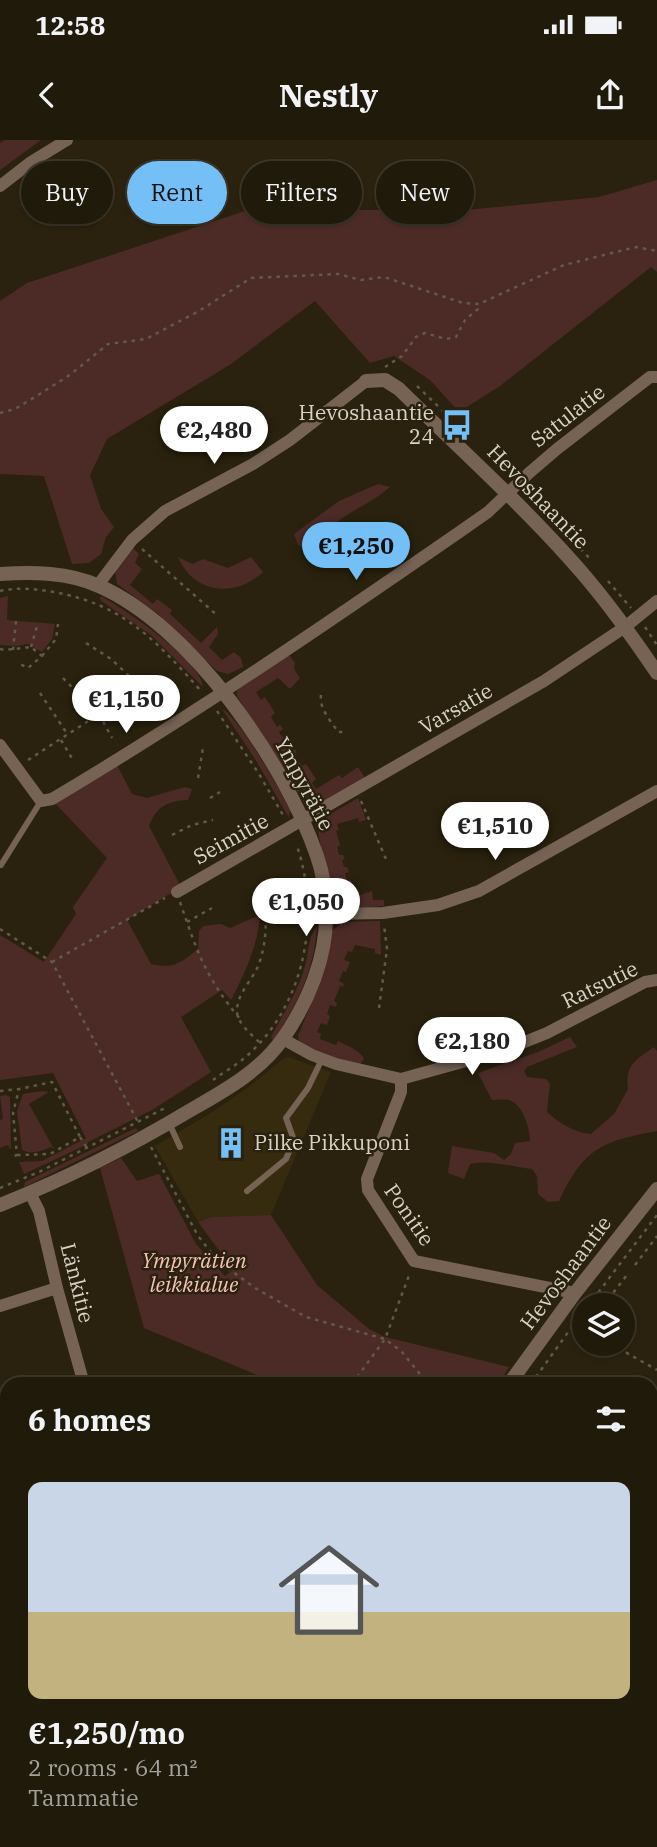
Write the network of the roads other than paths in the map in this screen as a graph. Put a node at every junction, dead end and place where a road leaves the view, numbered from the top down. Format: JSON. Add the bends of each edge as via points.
{"nodes":[{"id":1,"x":67,"y":140,"type":"edge"},
{"id":2,"x":0,"y":186,"type":"edge"},
{"id":3,"x":657,"y":377,"type":"edge"},
{"id":4,"x":366,"y":381,"type":"joint"},
{"id":5,"x":508,"y":495,"type":"junction"},
{"id":6,"x":0,"y":574,"type":"edge"},
{"id":7,"x":98,"y":585,"type":"junction"},
{"id":8,"x":657,"y":601,"type":"edge"},
{"id":9,"x":625,"y":627,"type":"junction"},
{"id":10,"x":657,"y":673,"type":"edge"},
{"id":11,"x":222,"y":691,"type":"junction"},
{"id":12,"x":0,"y":745,"type":"edge"},
{"id":13,"x":657,"y":791,"type":"edge"},
{"id":14,"x":41,"y":801,"type":"junction"},
{"id":15,"x":303,"y":820,"type":"junction"},
{"id":16,"x":1,"y":865,"type":"edge"},
{"id":17,"x":177,"y":892,"type":"road end"},
{"id":18,"x":326,"y":914,"type":"junction"},
{"id":19,"x":657,"y":980,"type":"edge"},
{"id":20,"x":283,"y":1040,"type":"junction"},
{"id":21,"x":322,"y":1059,"type":"junction"},
{"id":22,"x":401,"y":1079,"type":"junction"},
{"id":23,"x":169,"y":1123,"type":"junction"},
{"id":24,"x":180,"y":1147,"type":"dead end"},
{"id":25,"x":657,"y":1189,"type":"edge"},
{"id":26,"x":247,"y":1191,"type":"dead end"},
{"id":27,"x":30,"y":1193,"type":"junction"},
{"id":28,"x":0,"y":1205,"type":"edge"},
{"id":29,"x":57,"y":1288,"type":"junction"},
{"id":30,"x":575,"y":1293,"type":"joint"},
{"id":31,"x":572,"y":1297,"type":"edge"},
{"id":32,"x":0,"y":1306,"type":"edge"},
{"id":33,"x":82,"y":1377,"type":"edge"},
{"id":34,"x":514,"y":1377,"type":"edge"}],
"edges":[{"from":1,"to":2,"type":"street"},
{"from":3,"to":5,"type":"street","name":"Satulatie","via":[[650,377],[578,432],[528,472]]},
{"from":4,"to":5,"type":"street","name":"Hevoshaantie","via":[[385,380],[399,389]]},
{"from":4,"to":7,"type":"street","via":[[253,464],[165,511],[132,540]]},
{"from":5,"to":9,"type":"street","name":"Hevoshaantie","via":[[570,559]]},
{"from":5,"to":11,"type":"street","name":"Satulatie","via":[[452,538]]},
{"from":6,"to":7,"type":"street","name":"Ympyrätie","via":[[55,575]]},
{"from":7,"to":11,"type":"street","name":"Ympyrätie","via":[[176,639]]},
{"from":8,"to":9,"type":"street"},
{"from":9,"to":10,"type":"street","name":"Hevoshaantie"},
{"from":9,"to":15,"type":"street","name":"Varsatie","via":[[544,681]]},
{"from":11,"to":14,"type":"street","name":"Satulatie","via":[[124,756]]},
{"from":11,"to":15,"type":"street","name":"Ympyrätie","via":[[274,766]]},
{"from":12,"to":14,"type":"street"},
{"from":13,"to":18,"type":"street","via":[[479,891],[438,905],[383,913]]},
{"from":14,"to":16,"type":"lane"},
{"from":15,"to":17,"type":"street","name":"Seimitie"},
{"from":15,"to":18,"type":"street","name":"Ympyrätie","via":[[318,859]]},
{"from":18,"to":20,"type":"street","name":"Ympyrätie","via":[[312,987]]},
{"from":19,"to":22,"type":"street","name":"Ratsutie","via":[[502,1051]]},
{"from":20,"to":21,"type":"street","name":"Ratsutie"},
{"from":20,"to":23,"type":"street","name":"Ympyrätie","via":[[242,1080]]},
{"from":21,"to":22,"type":"street","name":"Ratsutie"},
{"from":21,"to":26,"type":"lane","via":[[286,1118],[294,1140],[286,1159]]},
{"from":22,"to":30,"type":"street","name":"Ponitie","via":[[401,1092],[367,1179],[368,1190],[414,1261]]},
{"from":23,"to":24,"type":"lane"},
{"from":23,"to":27,"type":"street","name":"Ympyrätie"},
{"from":25,"to":30,"type":"street","name":"Hevoshaantie"},
{"from":27,"to":28,"type":"street","name":"Ympyrätie"},
{"from":27,"to":29,"type":"street","name":"Länkitie","via":[[39,1211]]},
{"from":29,"to":32,"type":"street"},
{"from":29,"to":33,"type":"street","name":"Länkitie"},
{"from":31,"to":34,"type":"street","name":"Hevoshaantie"}]}
